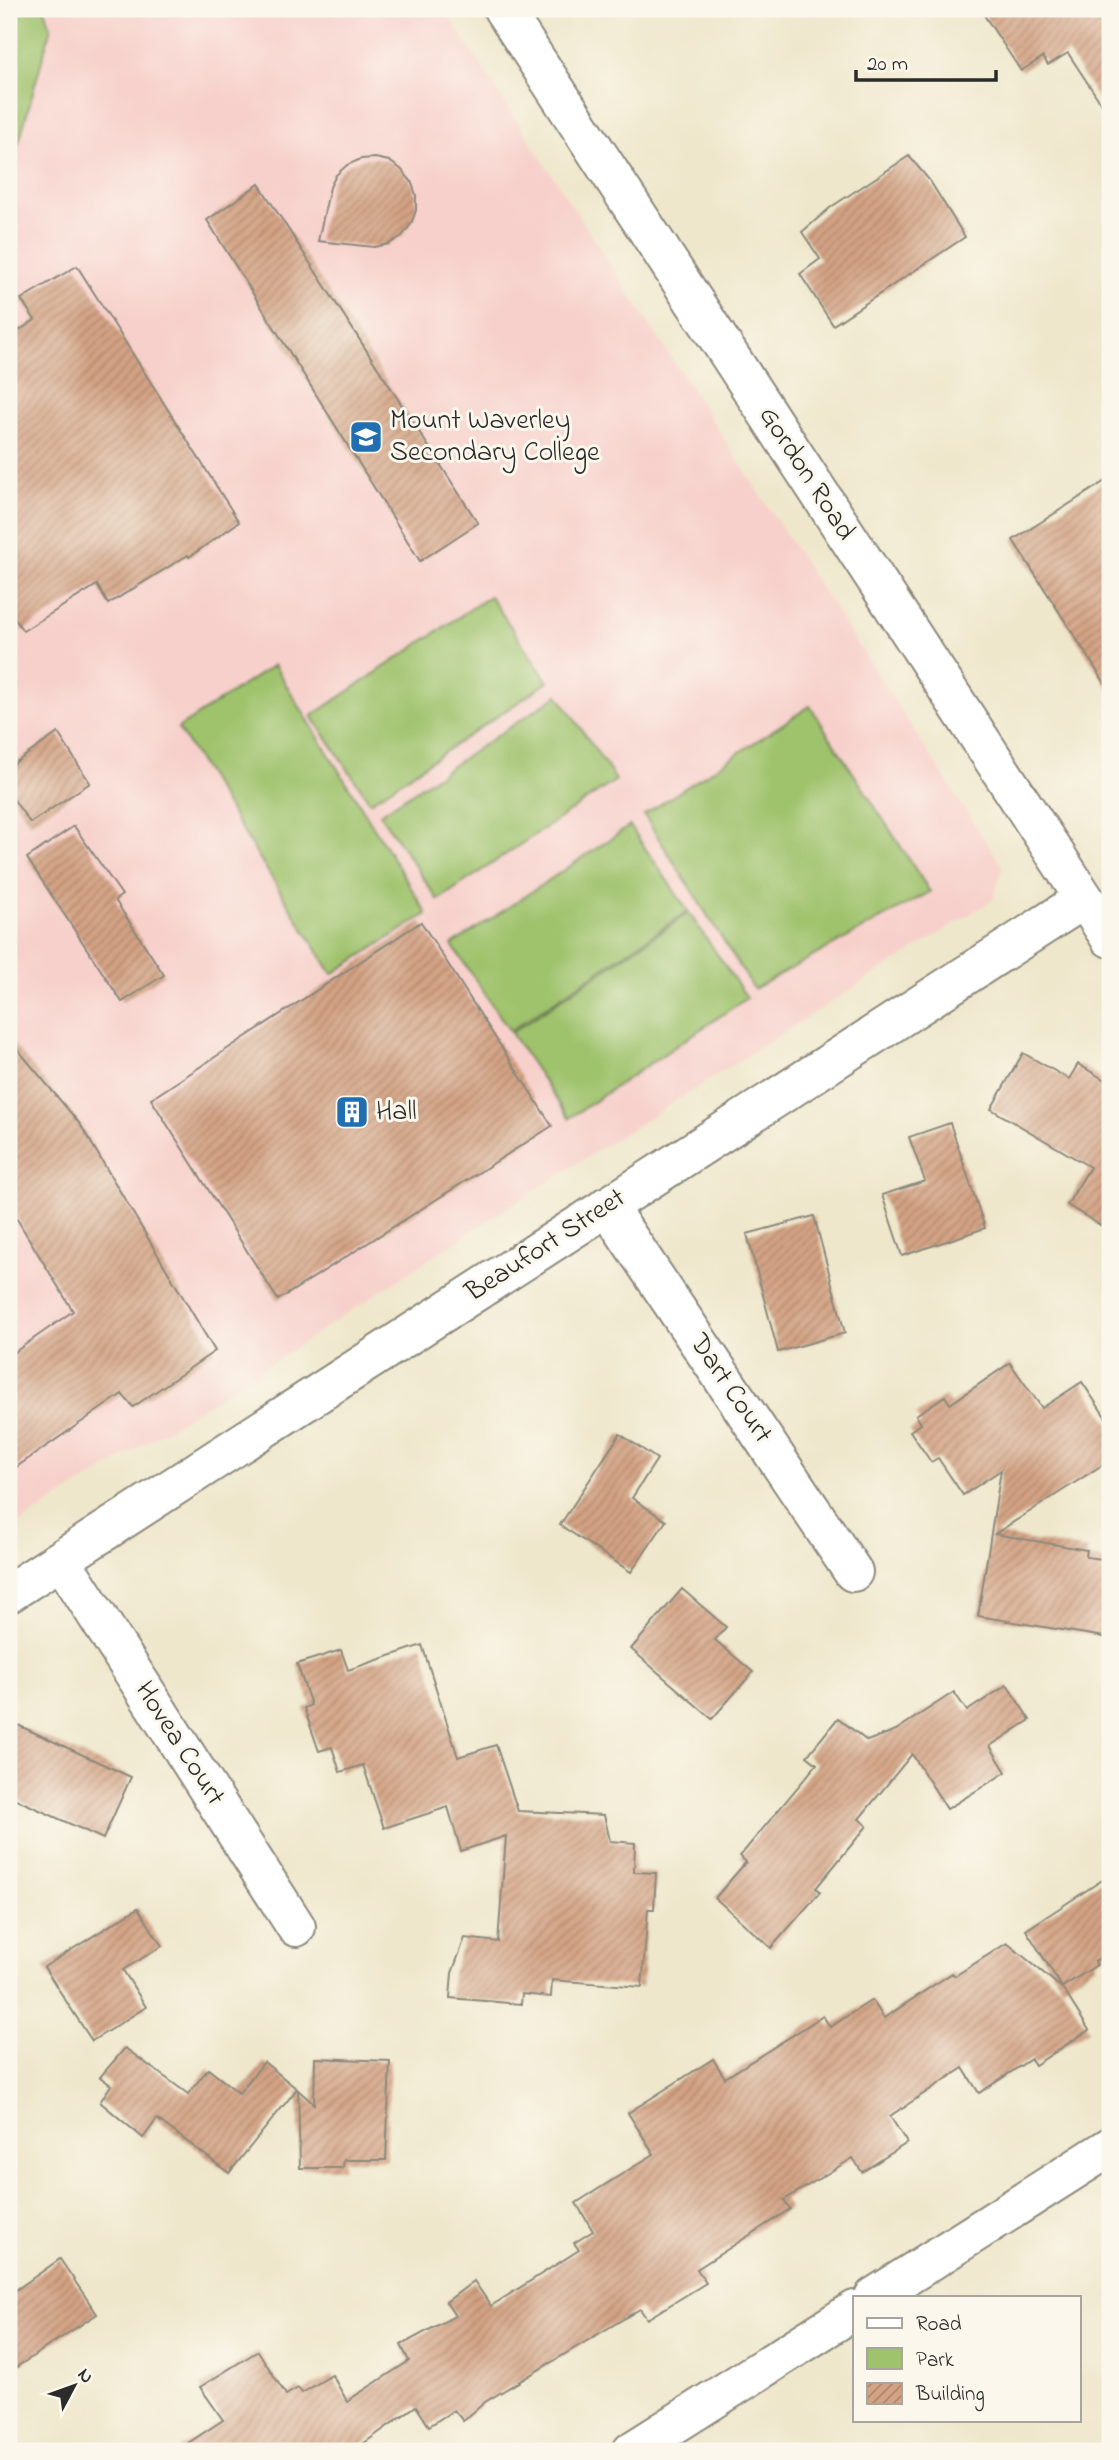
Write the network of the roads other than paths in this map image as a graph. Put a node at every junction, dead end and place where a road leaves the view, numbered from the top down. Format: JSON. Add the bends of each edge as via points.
{"nodes":[{"id":1,"x":503,"y":9,"type":"edge"},
{"id":2,"x":1084,"y":900,"type":"junction"},
{"id":3,"x":1110,"y":938,"type":"edge"},
{"id":4,"x":607,"y":1206,"type":"junction"},
{"id":5,"x":62,"y":1561,"type":"junction"},
{"id":6,"x":853,"y":1572,"type":"dead end"},
{"id":7,"x":9,"y":1593,"type":"edge"},
{"id":8,"x":296,"y":1927,"type":"dead end"},
{"id":9,"x":1110,"y":2147,"type":"edge"},
{"id":10,"x":876,"y":2296,"type":"edge"},
{"id":11,"x":853,"y":2310,"type":"edge"},
{"id":12,"x":632,"y":2451,"type":"edge"}],
"edges":[{"from":1,"to":2,"type":"street","name":"Gordon Road"},
{"from":2,"to":3,"type":"street","name":"Gordon Road"},
{"from":2,"to":4,"type":"street","name":"Beaufort Street"},
{"from":4,"to":5,"type":"street","name":"Beaufort Street"},
{"from":4,"to":6,"type":"street","name":"Dart Court"},
{"from":5,"to":7,"type":"street","name":"Beaufort Street"},
{"from":5,"to":8,"type":"street","name":"Hovea Court"},
{"from":9,"to":10,"type":"street"},
{"from":11,"to":12,"type":"street"}]}
